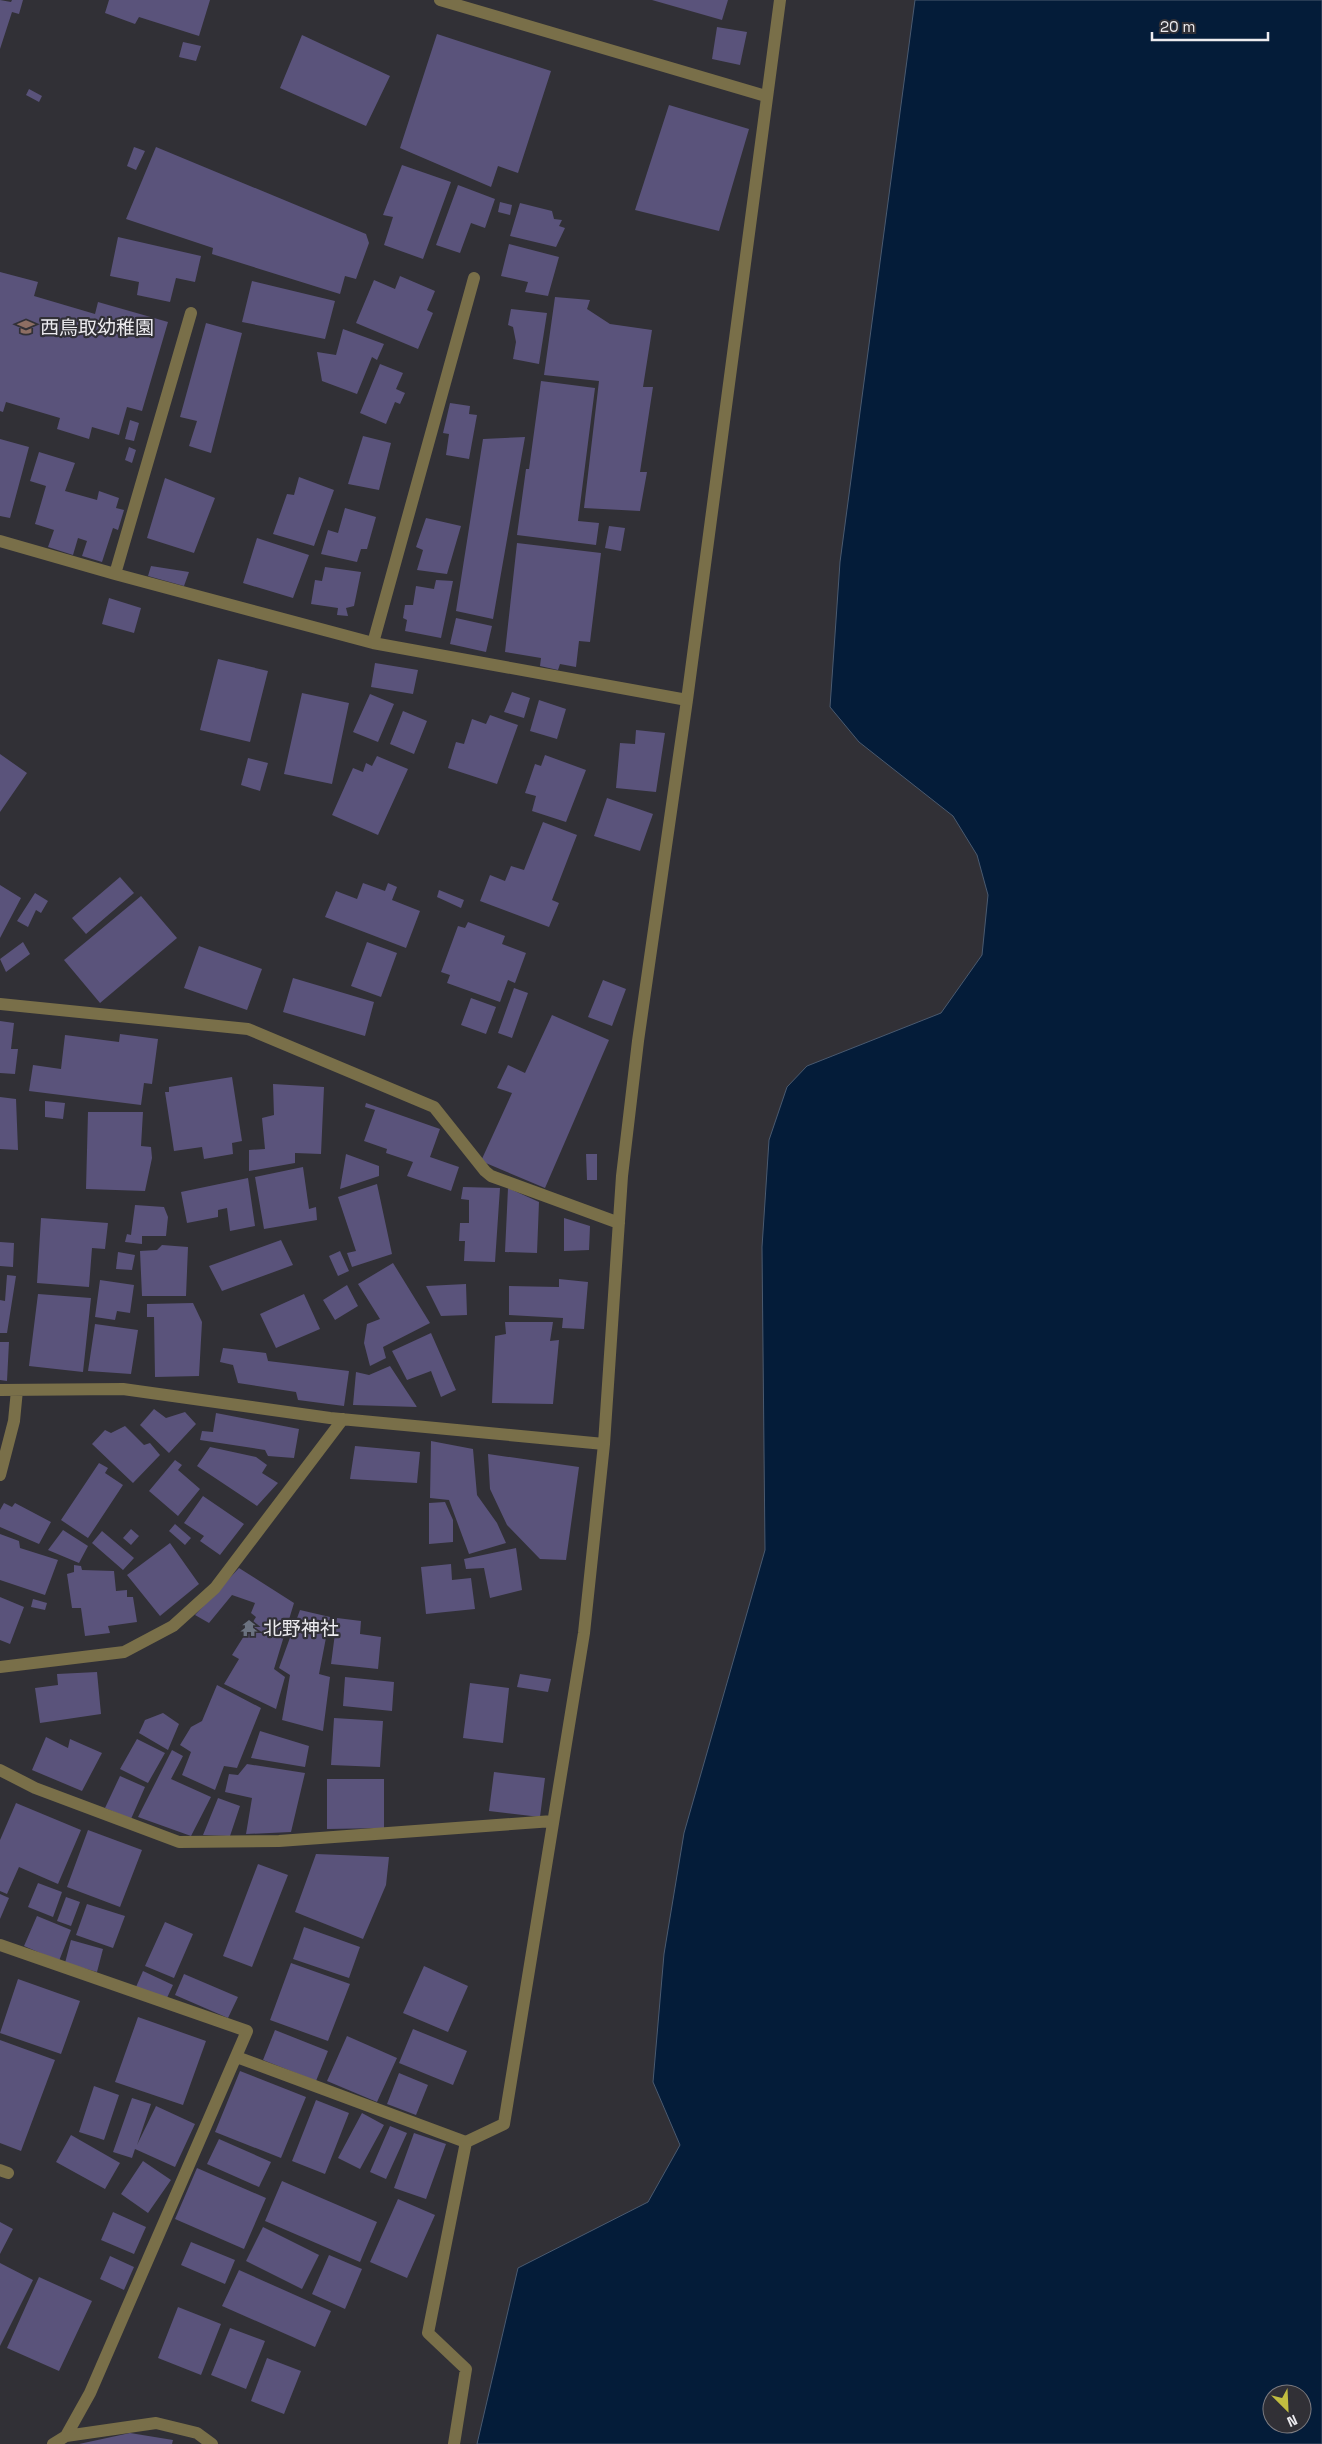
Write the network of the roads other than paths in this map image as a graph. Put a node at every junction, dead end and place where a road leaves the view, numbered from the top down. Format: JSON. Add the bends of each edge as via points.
{"nodes":[{"id":1,"x":440,"y":0,"type":"edge"},
{"id":2,"x":780,"y":0,"type":"edge"},
{"id":3,"x":766,"y":96,"type":"junction"},
{"id":4,"x":474,"y":278,"type":"dead end"},
{"id":5,"x":192,"y":313,"type":"dead end"},
{"id":6,"x":0,"y":541,"type":"edge"},
{"id":7,"x":115,"y":574,"type":"junction"},
{"id":8,"x":373,"y":642,"type":"junction"},
{"id":9,"x":687,"y":700,"type":"junction"},
{"id":10,"x":0,"y":1004,"type":"edge"},
{"id":11,"x":619,"y":1224,"type":"junction"},
{"id":12,"x":0,"y":1390,"type":"edge"},
{"id":13,"x":17,"y":1390,"type":"junction"},
{"id":14,"x":343,"y":1419,"type":"junction"},
{"id":15,"x":604,"y":1444,"type":"junction"},
{"id":16,"x":0,"y":1475,"type":"edge"},
{"id":17,"x":0,"y":1667,"type":"edge"},
{"id":18,"x":0,"y":1770,"type":"edge"},
{"id":19,"x":553,"y":1821,"type":"junction"},
{"id":20,"x":0,"y":1945,"type":"edge"},
{"id":21,"x":238,"y":2057,"type":"junction"},
{"id":22,"x":466,"y":2142,"type":"junction"},
{"id":23,"x":66,"y":2436,"type":"junction"},
{"id":24,"x":53,"y":2444,"type":"edge"},
{"id":25,"x":212,"y":2444,"type":"edge"},
{"id":26,"x":454,"y":2444,"type":"edge"}],
"edges":[{"from":1,"to":3,"type":"street"},
{"from":2,"to":3,"type":"street"},
{"from":3,"to":9,"type":"street"},
{"from":4,"to":8,"type":"street"},
{"from":5,"to":7,"type":"street"},
{"from":6,"to":7,"type":"street"},
{"from":7,"to":8,"type":"street"},
{"from":8,"to":9,"type":"street"},
{"from":9,"to":11,"type":"street","via":[[638,1041]]},
{"from":10,"to":11,"type":"street","via":[[248,1029],[434,1107],[484,1172]]},
{"from":11,"to":15,"type":"street"},
{"from":12,"to":13,"type":"street"},
{"from":13,"to":14,"type":"street","via":[[123,1389]]},
{"from":13,"to":16,"type":"street","via":[[14,1421]]},
{"from":14,"to":15,"type":"street"},
{"from":14,"to":17,"type":"street","via":[[215,1588],[173,1626],[124,1652]]},
{"from":15,"to":19,"type":"street","via":[[584,1633]]},
{"from":18,"to":19,"type":"street","via":[[35,1788],[179,1842],[279,1841]]},
{"from":19,"to":22,"type":"street","via":[[504,2124]]},
{"from":20,"to":21,"type":"street","via":[[247,2031]]},
{"from":21,"to":22,"type":"street"},
{"from":21,"to":23,"type":"street","via":[[90,2393]]},
{"from":22,"to":26,"type":"street","via":[[428,2333],[466,2370]]},
{"from":23,"to":24,"type":"street"},
{"from":23,"to":25,"type":"street","via":[[156,2424],[197,2433]]}]}
